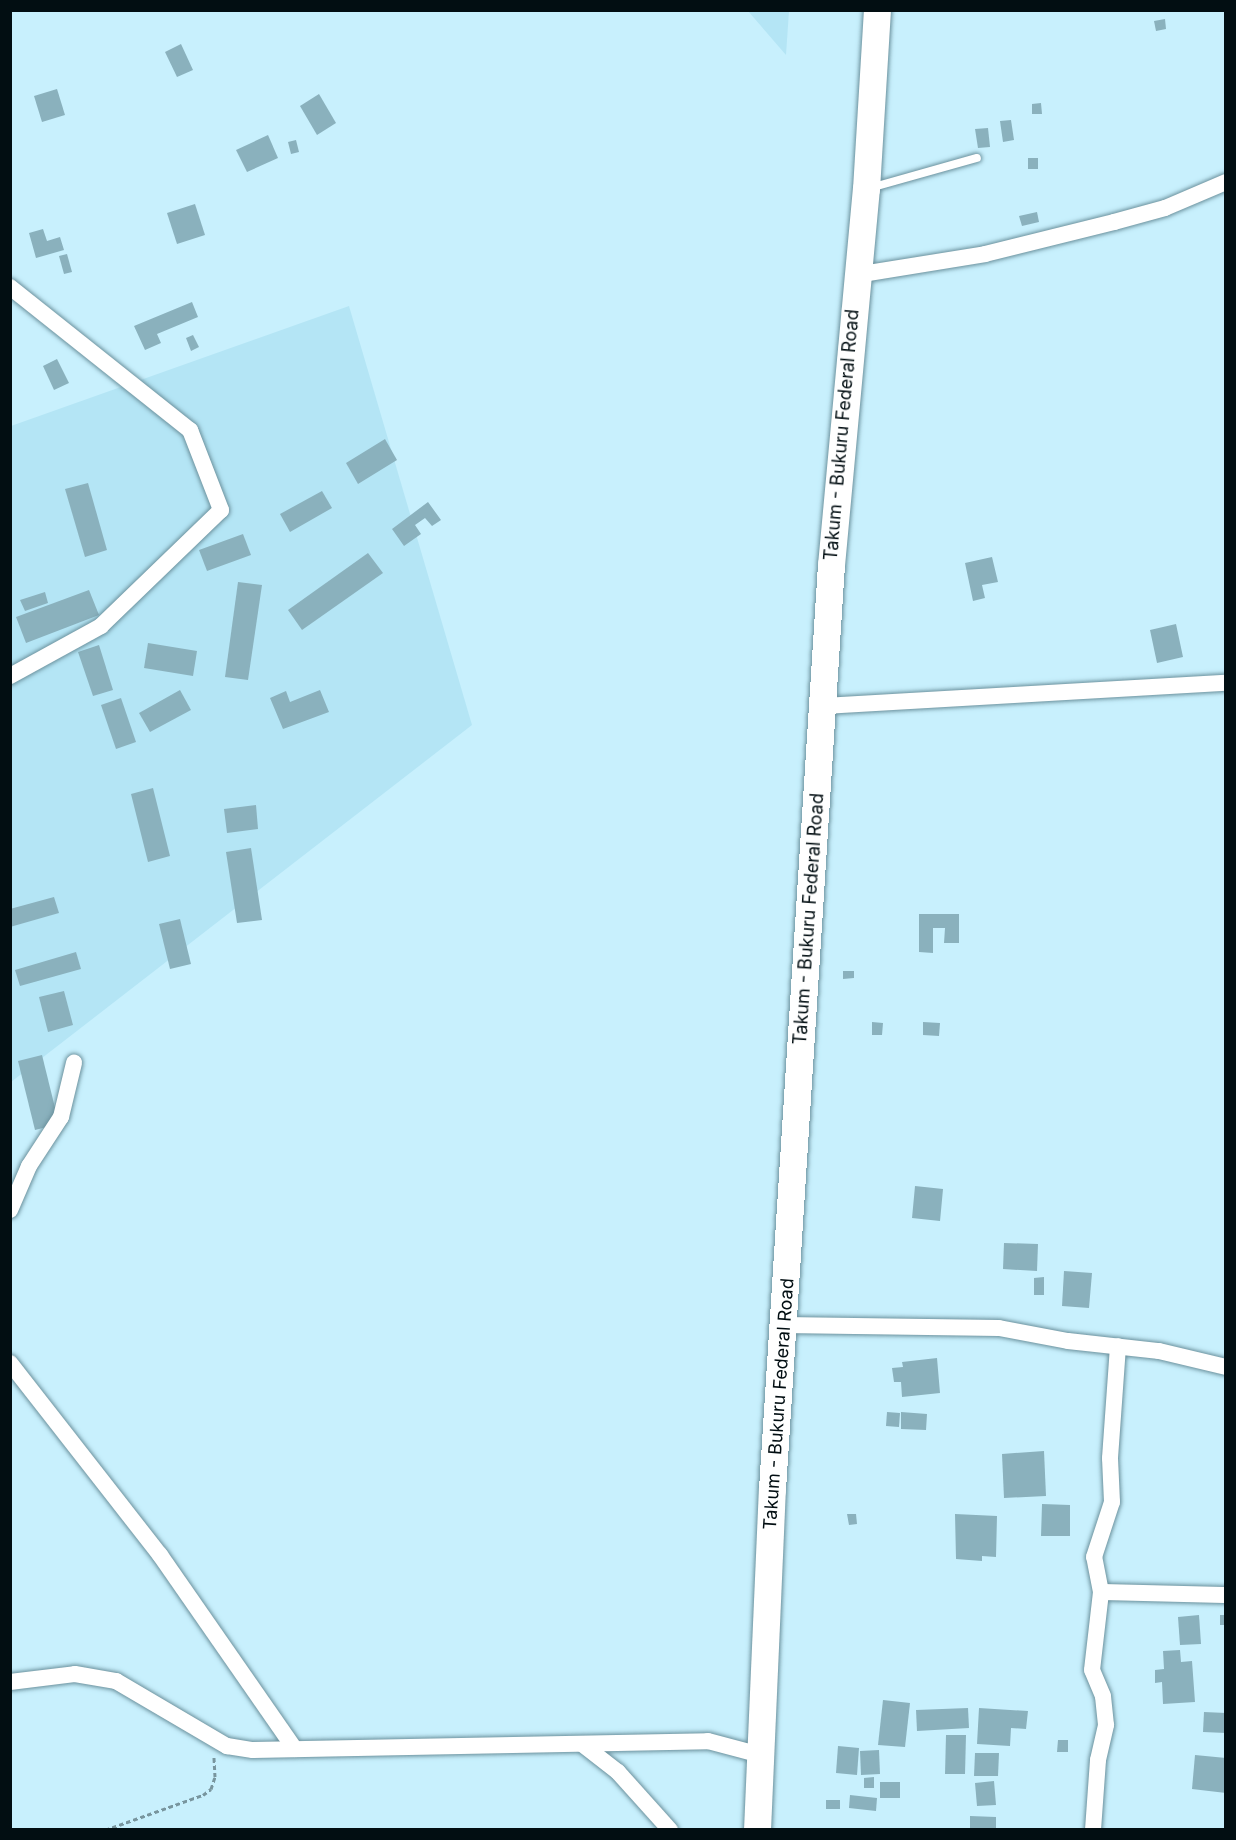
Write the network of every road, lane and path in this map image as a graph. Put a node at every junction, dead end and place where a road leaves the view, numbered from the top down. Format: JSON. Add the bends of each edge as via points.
{"nodes":[{"id":1,"x":877,"y":10,"type":"edge"},
{"id":2,"x":977,"y":158,"type":"dead end"},
{"id":3,"x":1226,"y":182,"type":"edge"},
{"id":4,"x":866,"y":189,"type":"junction"},
{"id":5,"x":856,"y":275,"type":"junction"},
{"id":6,"x":10,"y":287,"type":"edge"},
{"id":7,"x":10,"y":676,"type":"edge"},
{"id":8,"x":1226,"y":683,"type":"edge"},
{"id":9,"x":822,"y":706,"type":"junction"},
{"id":10,"x":74,"y":1063,"type":"dead end"},
{"id":11,"x":10,"y":1210,"type":"edge"},
{"id":12,"x":783,"y":1325,"type":"junction"},
{"id":13,"x":1118,"y":1346,"type":"junction"},
{"id":14,"x":10,"y":1363,"type":"edge"},
{"id":15,"x":1226,"y":1367,"type":"edge"},
{"id":16,"x":1101,"y":1592,"type":"junction"},
{"id":17,"x":1226,"y":1595,"type":"edge"},
{"id":18,"x":14,"y":1678,"type":"edge"},
{"id":19,"x":208,"y":1735,"type":"junction"},
{"id":20,"x":582,"y":1744,"type":"junction"},
{"id":21,"x":295,"y":1749,"type":"junction"},
{"id":22,"x":761,"y":1755,"type":"junction"},
{"id":23,"x":105,"y":1830,"type":"edge"},
{"id":24,"x":670,"y":1830,"type":"edge"},
{"id":25,"x":757,"y":1830,"type":"edge"},
{"id":26,"x":1093,"y":1830,"type":"edge"}],
"edges":[{"from":1,"to":4,"type":"main road","name":"Takum - Bukuru Federal Road"},
{"from":2,"to":4,"type":"lane"},
{"from":3,"to":5,"type":"street","via":[[1166,208],[1114,222],[985,254]]},
{"from":4,"to":5,"type":"main road","name":"Takum - Bukuru Federal Road"},
{"from":5,"to":9,"type":"main road","name":"Takum - Bukuru Federal Road"},
{"from":6,"to":7,"type":"street","via":[[190,430],[221,510],[101,626]]},
{"from":8,"to":9,"type":"street"},
{"from":9,"to":12,"type":"main road","name":"Takum - Bukuru Federal Road"},
{"from":10,"to":11,"type":"street","via":[[61,1117],[29,1166]]},
{"from":12,"to":13,"type":"street","via":[[999,1328]]},
{"from":12,"to":22,"type":"main road","name":"Takum - Bukuru Federal Road"},
{"from":13,"to":15,"type":"street"},
{"from":13,"to":16,"type":"street","via":[[1110,1458],[1112,1502],[1094,1557]]},
{"from":14,"to":21,"type":"street","via":[[160,1555]]},
{"from":16,"to":17,"type":"street"},
{"from":16,"to":26,"type":"street","via":[[1092,1670],[1103,1696],[1106,1725],[1098,1761]]},
{"from":18,"to":19,"type":"street","via":[[75,1674],[116,1681]]},
{"from":19,"to":21,"type":"street","via":[[227,1746]]},
{"from":19,"to":23,"type":"path","via":[[215,1759],[211,1789]]},
{"from":20,"to":21,"type":"street"},
{"from":20,"to":22,"type":"street","via":[[708,1741]]},
{"from":20,"to":24,"type":"street","via":[[618,1772]]},
{"from":22,"to":25,"type":"main road","name":"Takum - Bukuru Federal Road"}]}
